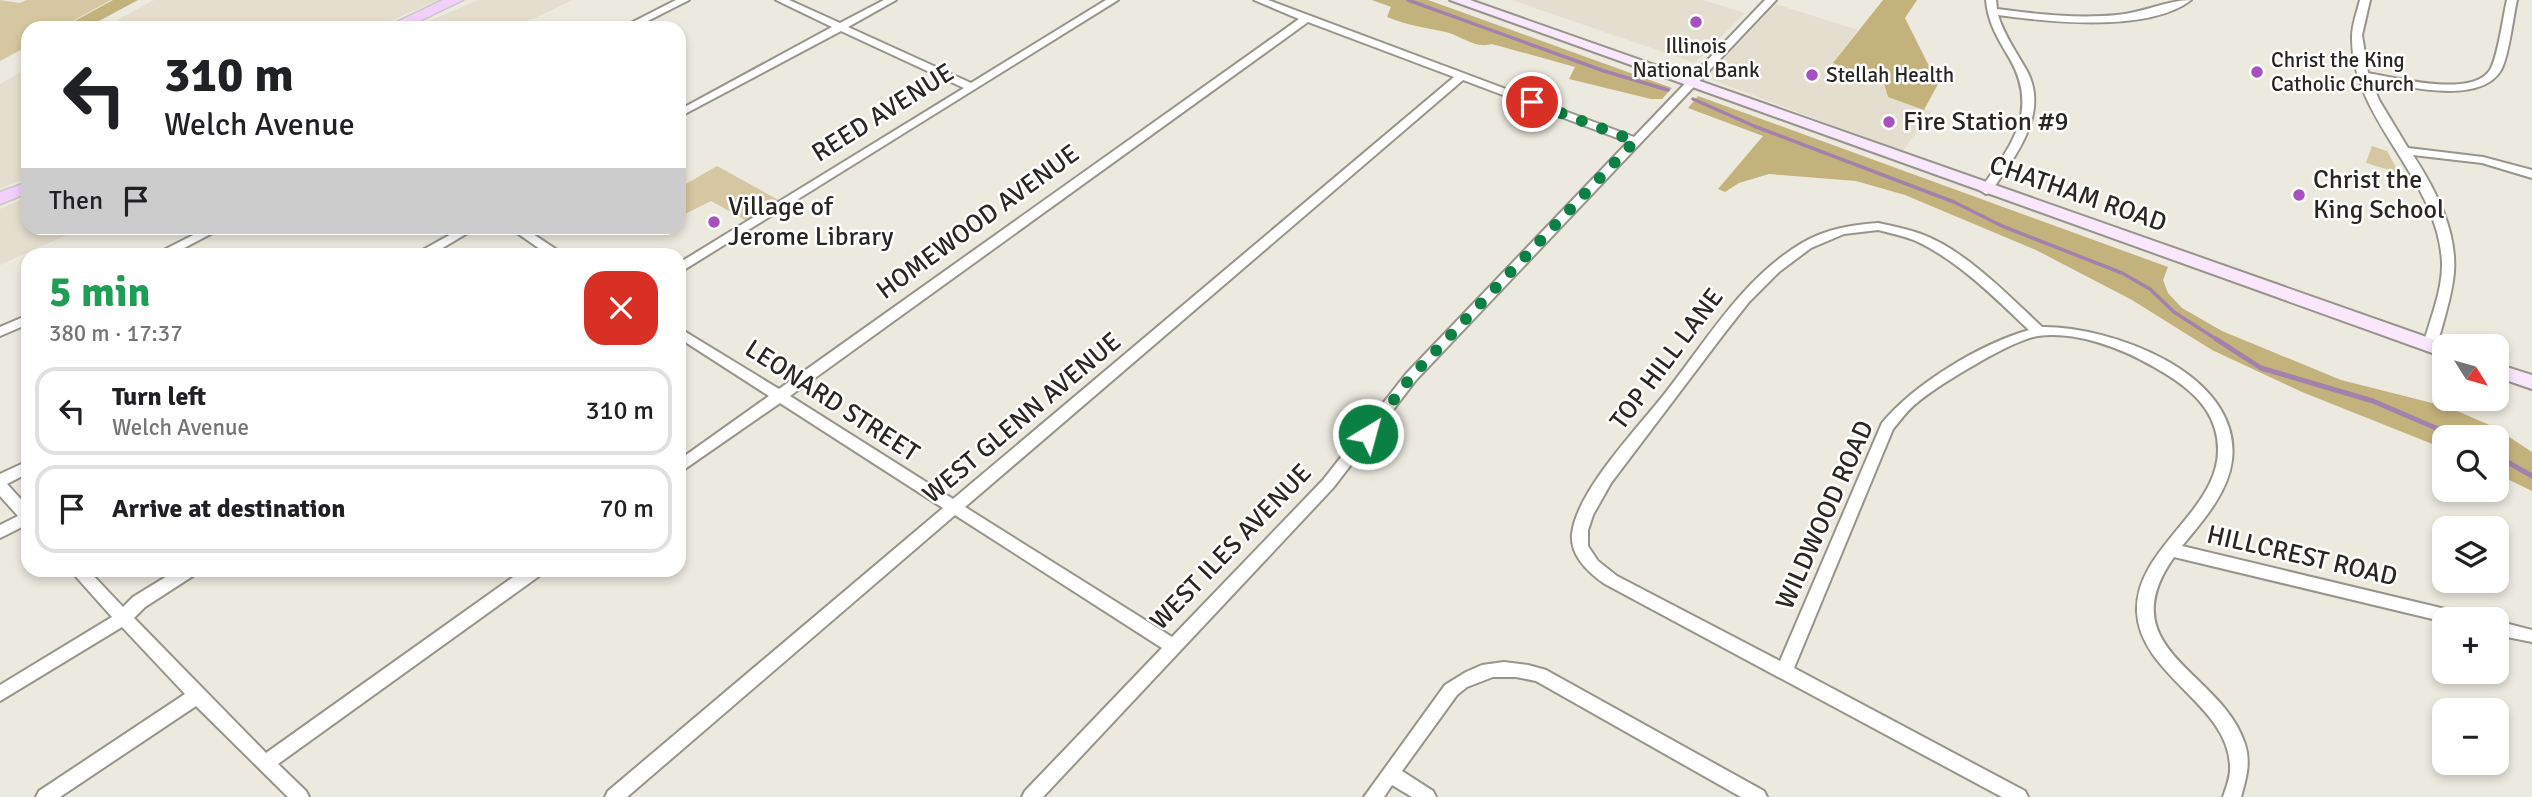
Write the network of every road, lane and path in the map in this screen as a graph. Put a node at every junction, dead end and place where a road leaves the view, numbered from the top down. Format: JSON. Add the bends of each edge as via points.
{"nodes":[{"id":1,"x":456,"y":0,"type":"edge"},
{"id":2,"x":684,"y":0,"type":"edge"},
{"id":3,"x":781,"y":0,"type":"edge"},
{"id":4,"x":891,"y":0,"type":"edge"},
{"id":5,"x":1113,"y":0,"type":"edge"},
{"id":6,"x":1259,"y":0,"type":"edge"},
{"id":7,"x":1457,"y":0,"type":"edge"},
{"id":8,"x":1771,"y":0,"type":"edge"},
{"id":9,"x":2186,"y":0,"type":"edge"},
{"id":10,"x":2365,"y":0,"type":"edge"},
{"id":11,"x":2512,"y":0,"type":"edge"},
{"id":12,"x":1991,"y":5,"type":"edge"},
{"id":13,"x":1307,"y":18,"type":"junction"},
{"id":14,"x":408,"y":21,"type":"edge"},
{"id":15,"x":640,"y":21,"type":"edge"},
{"id":16,"x":840,"y":27,"type":"junction"},
{"id":17,"x":2362,"y":75,"type":"junction"},
{"id":18,"x":1461,"y":76,"type":"junction"},
{"id":19,"x":1692,"y":83,"type":"junction"},
{"id":20,"x":971,"y":87,"type":"junction"},
{"id":21,"x":686,"y":110,"type":"edge"},
{"id":22,"x":1635,"y":141,"type":"junction"},
{"id":23,"x":2405,"y":151,"type":"junction"},
{"id":24,"x":2532,"y":174,"type":"edge"},
{"id":25,"x":21,"y":190,"type":"edge"},
{"id":26,"x":1986,"y":190,"type":"junction"},
{"id":27,"x":0,"y":199,"type":"edge"},
{"id":28,"x":202,"y":235,"type":"edge"},
{"id":29,"x":457,"y":235,"type":"edge"},
{"id":30,"x":527,"y":235,"type":"edge"},
{"id":31,"x":175,"y":248,"type":"edge"},
{"id":32,"x":433,"y":248,"type":"edge"},
{"id":33,"x":547,"y":248,"type":"edge"},
{"id":34,"x":686,"y":265,"type":"edge"},
{"id":35,"x":21,"y":322,"type":"edge"},
{"id":36,"x":0,"y":332,"type":"edge"},
{"id":37,"x":2039,"y":332,"type":"junction"},
{"id":38,"x":2439,"y":334,"type":"edge"},
{"id":39,"x":686,"y":336,"type":"edge"},
{"id":40,"x":2432,"y":347,"type":"edge"},
{"id":41,"x":2510,"y":374,"type":"edge"},
{"id":42,"x":2532,"y":382,"type":"edge"},
{"id":43,"x":779,"y":396,"type":"junction"},
{"id":44,"x":686,"y":463,"type":"edge"},
{"id":45,"x":21,"y":470,"type":"edge"},
{"id":46,"x":0,"y":481,"type":"edge"},
{"id":47,"x":0,"y":486,"type":"edge"},
{"id":48,"x":955,"y":508,"type":"junction"},
{"id":49,"x":21,"y":509,"type":"edge"},
{"id":50,"x":21,"y":521,"type":"edge"},
{"id":51,"x":0,"y":532,"type":"edge"},
{"id":52,"x":2172,"y":550,"type":"junction"},
{"id":53,"x":85,"y":577,"type":"edge"},
{"id":54,"x":179,"y":577,"type":"edge"},
{"id":55,"x":526,"y":577,"type":"edge"},
{"id":56,"x":2432,"y":613,"type":"edge"},
{"id":57,"x":123,"y":618,"type":"junction"},
{"id":58,"x":2509,"y":631,"type":"edge"},
{"id":59,"x":2530,"y":636,"type":"dead end"},
{"id":60,"x":1172,"y":646,"type":"junction"},
{"id":61,"x":1784,"y":671,"type":"junction"},
{"id":62,"x":0,"y":694,"type":"edge"},
{"id":63,"x":197,"y":696,"type":"junction"},
{"id":64,"x":264,"y":764,"type":"junction"},
{"id":65,"x":1391,"y":774,"type":"junction"},
{"id":66,"x":294,"y":795,"type":"edge"},
{"id":67,"x":45,"y":797,"type":"edge"},
{"id":68,"x":614,"y":797,"type":"edge"},
{"id":69,"x":1031,"y":797,"type":"edge"},
{"id":70,"x":1373,"y":797,"type":"edge"},
{"id":71,"x":1427,"y":797,"type":"edge"},
{"id":72,"x":1758,"y":797,"type":"edge"},
{"id":73,"x":2019,"y":797,"type":"edge"},
{"id":74,"x":2232,"y":797,"type":"edge"}],
"edges":[{"from":1,"to":14,"type":"main road"},
{"from":2,"to":15,"type":"street"},
{"from":3,"to":16,"type":"street"},
{"from":4,"to":16,"type":"street"},
{"from":5,"to":20,"type":"street","name":"REED AVENUE"},
{"from":6,"to":13,"type":"street"},
{"from":7,"to":19,"type":"main road","name":"CHATHAM ROAD"},
{"from":8,"to":19,"type":"street","name":"WEST ILES AVENUE"},
{"from":9,"to":12,"type":"street","via":[[2147,13],[2101,18],[2037,17]]},
{"from":10,"to":17,"type":"street","via":[[2355,40]]},
{"from":11,"to":17,"type":"street","via":[[2497,68],[2487,80],[2451,87]]},
{"from":12,"to":26,"type":"street","via":[[1996,28],[2031,93],[2026,126]]},
{"from":13,"to":18,"type":"street"},
{"from":13,"to":43,"type":"street","name":"HOMEWOOD AVENUE"},
{"from":16,"to":20,"type":"street"},
{"from":16,"to":21,"type":"street"},
{"from":17,"to":23,"type":"street"},
{"from":18,"to":22,"type":"street"},
{"from":18,"to":48,"type":"street","name":"WEST GLENN AVENUE"},
{"from":19,"to":22,"type":"street","name":"WEST ILES AVENUE"},
{"from":19,"to":26,"type":"main road","name":"CHATHAM ROAD"},
{"from":20,"to":34,"type":"street","name":"REED AVENUE"},
{"from":22,"to":60,"type":"street","name":"WEST ILES AVENUE","via":[[1411,377],[1328,484]]},
{"from":23,"to":24,"type":"street","via":[[2483,160]]},
{"from":23,"to":38,"type":"street","via":[[2427,184],[2444,235],[2448,263]]},
{"from":25,"to":27,"type":"main road"},
{"from":26,"to":40,"type":"main road","name":"CHATHAM ROAD"},
{"from":28,"to":31,"type":"street"},
{"from":29,"to":32,"type":"street"},
{"from":30,"to":33,"type":"street"},
{"from":35,"to":36,"type":"street"},
{"from":37,"to":52,"type":"street","name":"WILDWOOD ROAD","via":[[2089,338],[2136,351],[2190,384],[2217,416],[2225,446],[2220,479],[2206,506]]},
{"from":37,"to":61,"type":"street","name":"WILDWOOD ROAD","via":[[2015,340],[1937,383],[1912,400],[1888,427]]},
{"from":37,"to":61,"type":"street","name":"TOP HILL LANE","via":[[1943,252],[1907,233],[1873,226],[1846,228],[1812,244],[1770,271],[1738,306],[1599,491],[1580,530],[1581,550],[1611,580]]},
{"from":39,"to":43,"type":"street","name":"LEONARD STREET"},
{"from":41,"to":42,"type":"main road"},
{"from":43,"to":44,"type":"street","name":"HOMEWOOD AVENUE"},
{"from":43,"to":48,"type":"street","name":"LEONARD STREET"},
{"from":45,"to":46,"type":"street"},
{"from":47,"to":49,"type":"street"},
{"from":48,"to":60,"type":"street","name":"LEONARD STREET"},
{"from":48,"to":68,"type":"street","name":"WEST GLENN AVENUE"},
{"from":50,"to":51,"type":"street"},
{"from":52,"to":56,"type":"street","name":"HILLCREST ROAD"},
{"from":52,"to":74,"type":"street","name":"WILDWOOD ROAD","via":[[2151,582],[2145,613],[2159,652],[2216,710],[2234,739],[2242,768]]},
{"from":53,"to":57,"type":"street"},
{"from":54,"to":57,"type":"street"},
{"from":55,"to":64,"type":"street"},
{"from":57,"to":62,"type":"street"},
{"from":57,"to":63,"type":"street"},
{"from":58,"to":59,"type":"street"},
{"from":60,"to":69,"type":"street","name":"WEST ILES AVENUE"},
{"from":61,"to":73,"type":"street"},
{"from":63,"to":64,"type":"street"},
{"from":63,"to":67,"type":"street"},
{"from":64,"to":66,"type":"street"},
{"from":65,"to":70,"type":"street"},
{"from":65,"to":71,"type":"street"},
{"from":65,"to":72,"type":"street","via":[[1451,690],[1465,678],[1502,668],[1540,675]]}]}
